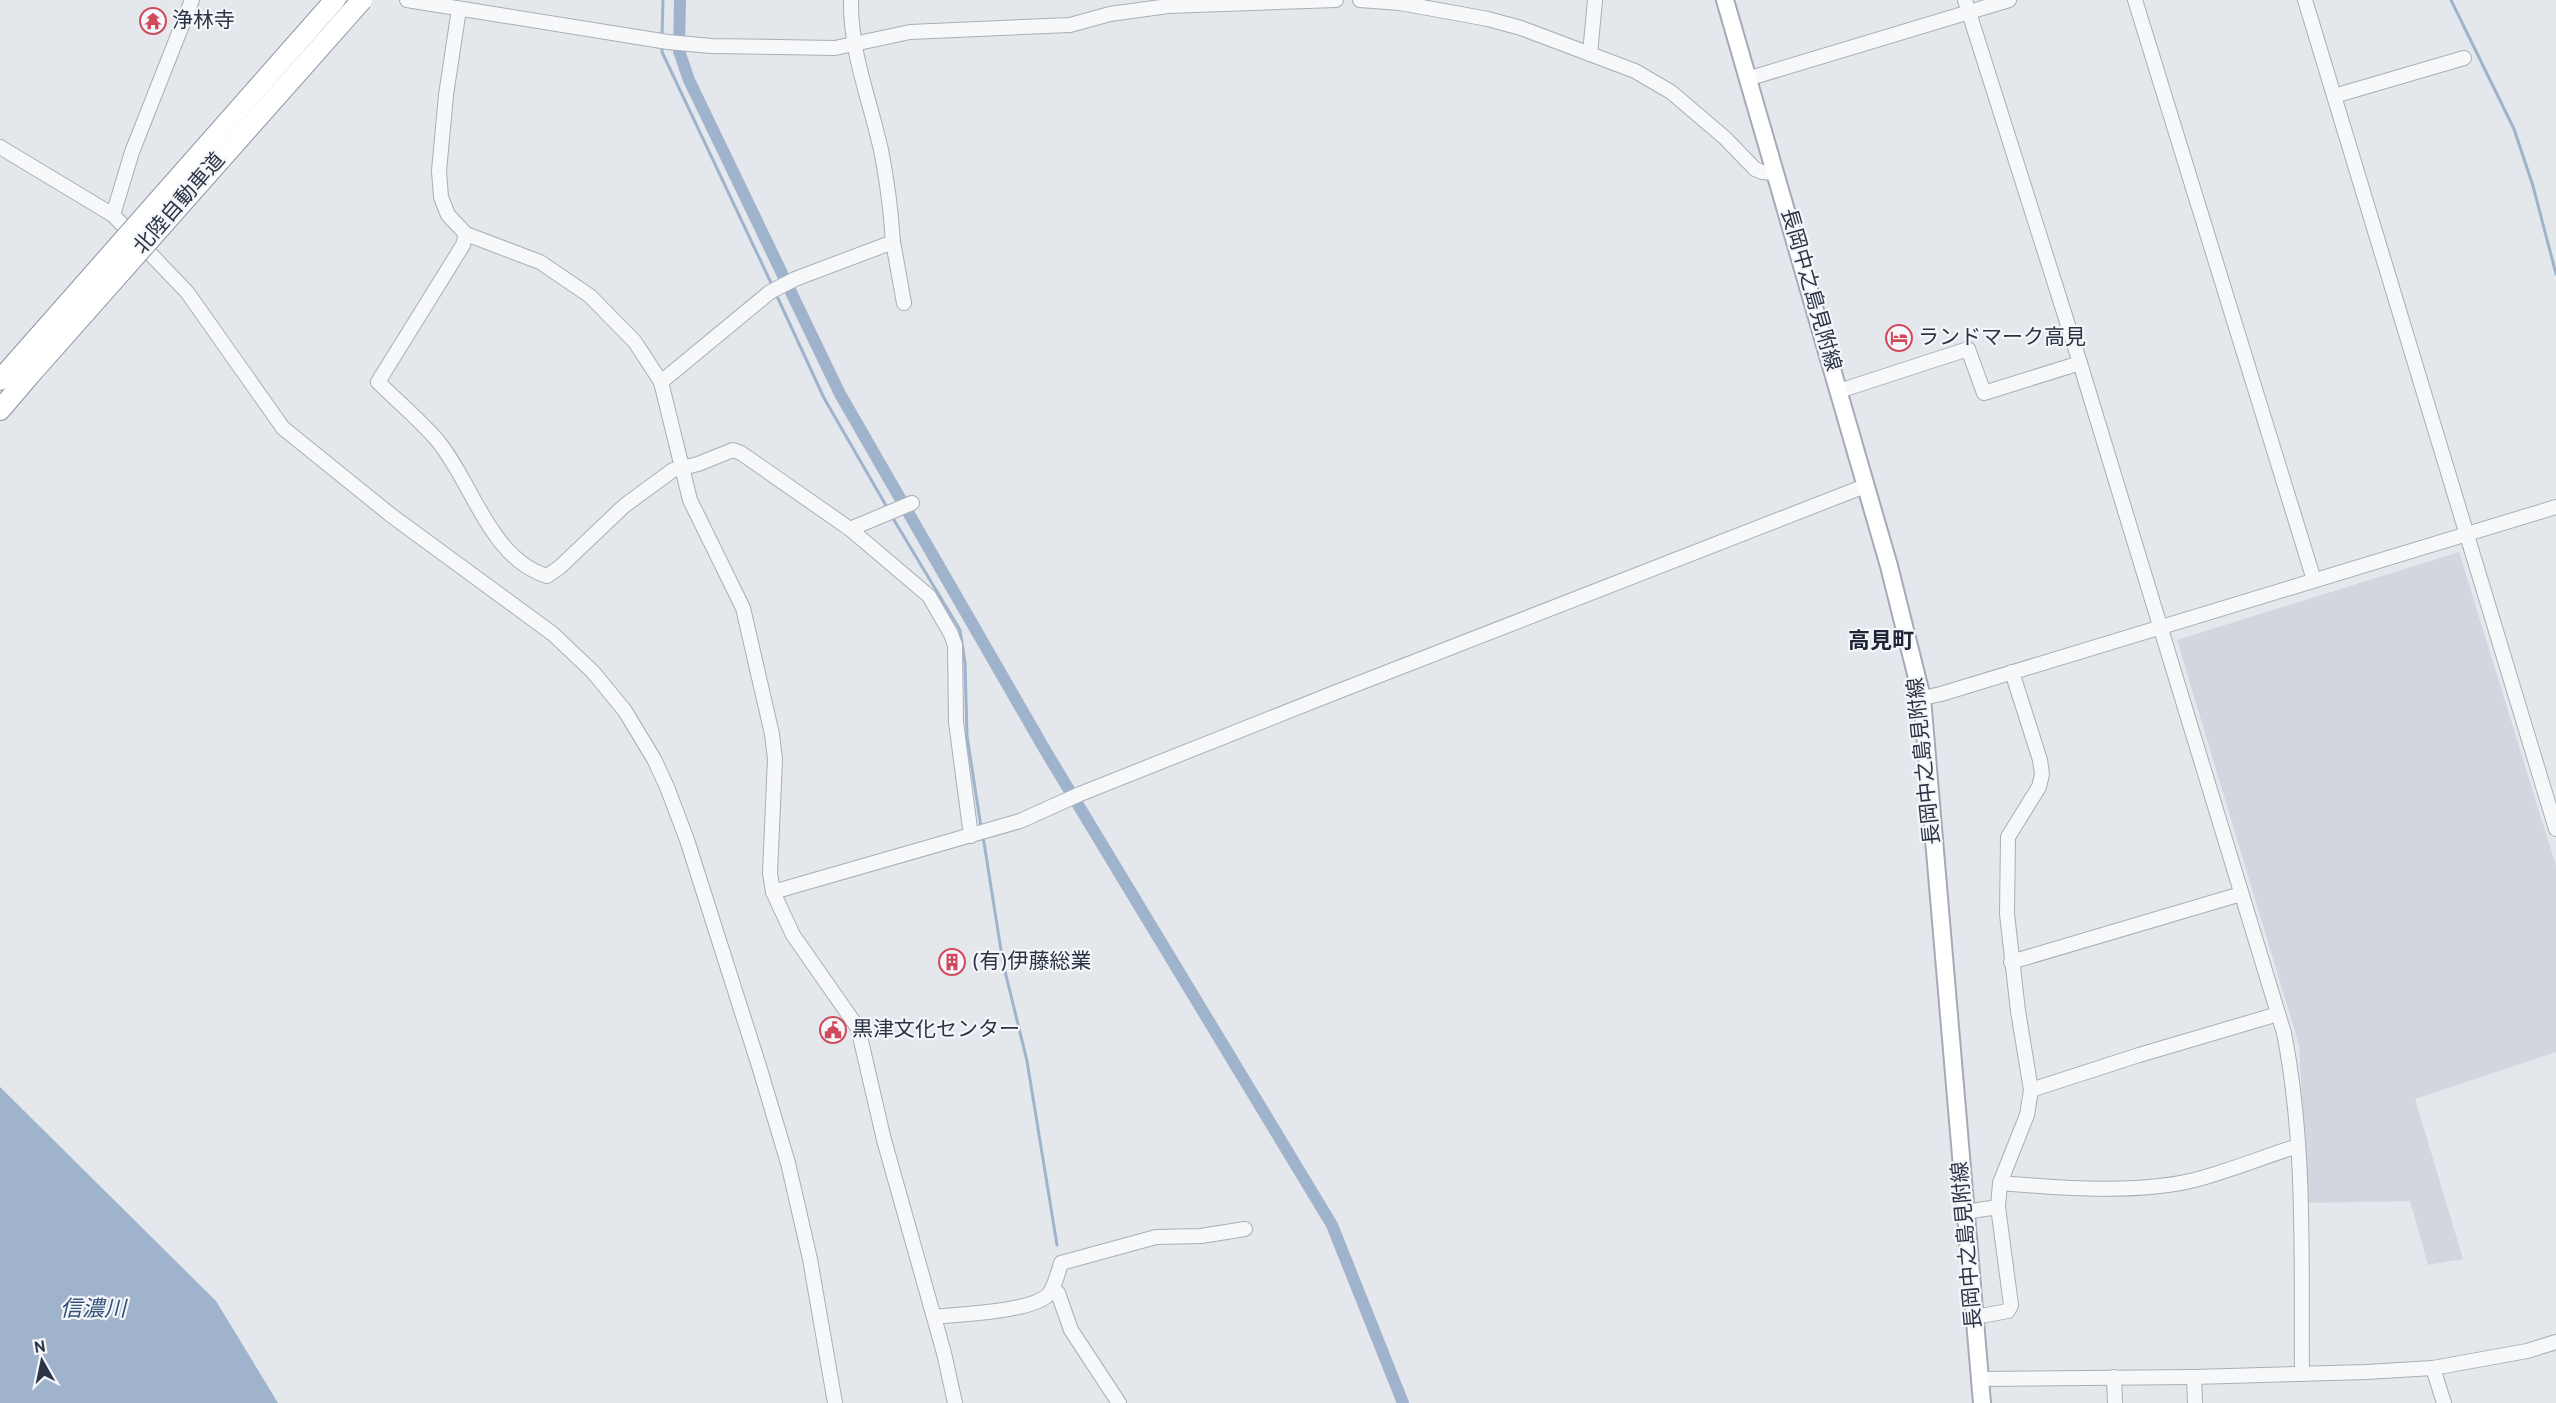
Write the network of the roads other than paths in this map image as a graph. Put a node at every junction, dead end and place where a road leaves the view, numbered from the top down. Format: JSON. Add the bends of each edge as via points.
{"nodes":[{"id":1,"x":192,"y":0,"type":"edge"},
{"id":2,"x":335,"y":0,"type":"edge"},
{"id":3,"x":362,"y":0,"type":"edge"},
{"id":4,"x":407,"y":0,"type":"edge"},
{"id":5,"x":851,"y":0,"type":"edge"},
{"id":6,"x":1336,"y":0,"type":"edge"},
{"id":7,"x":1360,"y":0,"type":"edge"},
{"id":8,"x":1595,"y":0,"type":"edge"},
{"id":9,"x":1725,"y":0,"type":"edge"},
{"id":10,"x":2009,"y":0,"type":"edge"},
{"id":11,"x":2135,"y":0,"type":"edge"},
{"id":12,"x":2305,"y":0,"type":"edge"},
{"id":13,"x":1400,"y":2,"type":"edge"},
{"id":14,"x":1967,"y":6,"type":"edge"},
{"id":15,"x":459,"y":9,"type":"junction"},
{"id":16,"x":855,"y":44,"type":"junction"},
{"id":17,"x":1590,"y":54,"type":"junction"},
{"id":18,"x":2464,"y":58,"type":"dead end"},
{"id":19,"x":1747,"y":79,"type":"junction"},
{"id":20,"x":2334,"y":96,"type":"junction"},
{"id":21,"x":0,"y":147,"type":"edge"},
{"id":22,"x":1774,"y":173,"type":"junction"},
{"id":23,"x":112,"y":215,"type":"junction"},
{"id":24,"x":466,"y":234,"type":"junction"},
{"id":25,"x":893,"y":242,"type":"junction"},
{"id":26,"x":904,"y":303,"type":"dead end"},
{"id":27,"x":2080,"y":363,"type":"junction"},
{"id":28,"x":0,"y":380,"type":"edge"},
{"id":29,"x":661,"y":382,"type":"junction"},
{"id":30,"x":1839,"y":391,"type":"junction"},
{"id":31,"x":0,"y":410,"type":"edge"},
{"id":32,"x":682,"y":466,"type":"junction"},
{"id":33,"x":1865,"y":486,"type":"junction"},
{"id":34,"x":912,"y":503,"type":"dead end"},
{"id":35,"x":2556,"y":507,"type":"edge"},
{"id":36,"x":850,"y":529,"type":"junction"},
{"id":37,"x":2468,"y":534,"type":"junction"},
{"id":38,"x":2314,"y":580,"type":"junction"},
{"id":39,"x":2161,"y":627,"type":"junction"},
{"id":40,"x":2012,"y":672,"type":"junction"},
{"id":41,"x":1922,"y":698,"type":"junction"},
{"id":42,"x":2556,"y":830,"type":"edge"},
{"id":43,"x":971,"y":836,"type":"junction"},
{"id":44,"x":773,"y":892,"type":"junction"},
{"id":45,"x":2241,"y":894,"type":"junction"},
{"id":46,"x":2012,"y":962,"type":"junction"},
{"id":47,"x":2278,"y":1014,"type":"junction"},
{"id":48,"x":2031,"y":1090,"type":"junction"},
{"id":49,"x":2298,"y":1146,"type":"junction"},
{"id":50,"x":2000,"y":1183,"type":"junction"},
{"id":51,"x":1998,"y":1207,"type":"junction"},
{"id":52,"x":1965,"y":1212,"type":"junction"},
{"id":53,"x":1245,"y":1229,"type":"dead end"},
{"id":54,"x":1052,"y":1288,"type":"junction"},
{"id":55,"x":934,"y":1317,"type":"junction"},
{"id":56,"x":1975,"y":1317,"type":"junction"},
{"id":57,"x":2556,"y":1342,"type":"edge"},
{"id":58,"x":2433,"y":1368,"type":"junction"},
{"id":59,"x":2302,"y":1374,"type":"junction"},
{"id":60,"x":2114,"y":1377,"type":"junction"},
{"id":61,"x":2194,"y":1377,"type":"junction"},
{"id":62,"x":1980,"y":1379,"type":"junction"},
{"id":63,"x":836,"y":1403,"type":"edge"},
{"id":64,"x":955,"y":1403,"type":"edge"},
{"id":65,"x":1119,"y":1403,"type":"edge"},
{"id":66,"x":1982,"y":1403,"type":"edge"},
{"id":67,"x":2115,"y":1403,"type":"edge"},
{"id":68,"x":2195,"y":1403,"type":"edge"},
{"id":69,"x":2444,"y":1403,"type":"edge"}],
"edges":[{"from":1,"to":23,"type":"street","via":[[132,152]]},
{"from":2,"to":28,"type":"highway","name":"北陸自動車道","bridge":true},
{"from":3,"to":31,"type":"highway","name":"北陸自動車道","bridge":true},
{"from":4,"to":15,"type":"street"},
{"from":5,"to":16,"type":"street"},
{"from":6,"to":16,"type":"street","via":[[1141,8],[1059,27],[910,32]]},
{"from":7,"to":13,"type":"street"},
{"from":8,"to":17,"type":"street"},
{"from":9,"to":19,"type":"main road","name":"長岡中之島見附線"},
{"from":10,"to":14,"type":"street"},
{"from":11,"to":38,"type":"street"},
{"from":12,"to":20,"type":"street"},
{"from":13,"to":17,"type":"street","via":[[1521,28]]},
{"from":14,"to":19,"type":"street"},
{"from":14,"to":27,"type":"street"},
{"from":15,"to":16,"type":"street","via":[[684,44],[835,48]]},
{"from":15,"to":24,"type":"street","via":[[439,171],[441,197],[448,215]]},
{"from":16,"to":25,"type":"street","via":[[881,149]]},
{"from":17,"to":22,"type":"street","via":[[1635,71],[1671,92],[1755,169]]},
{"from":18,"to":20,"type":"street"},
{"from":19,"to":22,"type":"main road","name":"長岡中之島見附線"},
{"from":20,"to":37,"type":"street"},
{"from":21,"to":23,"type":"street"},
{"from":22,"to":30,"type":"main road","name":"長岡中之島見附線"},
{"from":23,"to":63,"type":"street","via":[[187,292],[283,428],[392,516],[553,634],[592,672],[644,740],[668,788],[687,840],[788,1163],[819,1301]]},
{"from":24,"to":29,"type":"street","via":[[540,262],[590,296],[635,342]]},
{"from":24,"to":32,"type":"street","via":[[463,245],[378,382],[437,440],[498,539],[515,557],[547,576],[624,506]]},
{"from":25,"to":26,"type":"street"},
{"from":25,"to":29,"type":"street","via":[[770,292]]},
{"from":27,"to":30,"type":"street","via":[[1983,393],[1968,349]]},
{"from":27,"to":39,"type":"street"},
{"from":29,"to":32,"type":"street"},
{"from":30,"to":33,"type":"main road","name":"長岡中之島見附線"},
{"from":32,"to":36,"type":"street","via":[[733,450],[741,453]]},
{"from":32,"to":44,"type":"street","via":[[693,510],[743,608],[772,734]]},
{"from":33,"to":41,"type":"main road","name":"長岡中之島見附線"},
{"from":33,"to":43,"type":"street","via":[[1334,693],[1020,821]]},
{"from":34,"to":36,"type":"street"},
{"from":35,"to":37,"type":"street"},
{"from":36,"to":43,"type":"street","via":[[928,596],[951,634],[957,669],[956,722]]},
{"from":37,"to":38,"type":"street"},
{"from":37,"to":42,"type":"street"},
{"from":38,"to":39,"type":"street"},
{"from":39,"to":40,"type":"street"},
{"from":39,"to":45,"type":"street"},
{"from":40,"to":41,"type":"street"},
{"from":40,"to":46,"type":"street","via":[[2042,774],[2032,800],[2008,837],[2007,914]]},
{"from":41,"to":52,"type":"main road","name":"長岡中之島見附線"},
{"from":43,"to":44,"type":"street"},
{"from":44,"to":55,"type":"street","via":[[793,935],[858,1028],[884,1140]]},
{"from":45,"to":46,"type":"street"},
{"from":45,"to":47,"type":"street"},
{"from":46,"to":48,"type":"street"},
{"from":47,"to":48,"type":"street"},
{"from":47,"to":49,"type":"street","via":[[2291,1072]]},
{"from":48,"to":50,"type":"street","via":[[2027,1115]]},
{"from":49,"to":50,"type":"street","via":[[2200,1179],[2163,1184],[2068,1188]]},
{"from":49,"to":59,"type":"street"},
{"from":50,"to":51,"type":"street"},
{"from":51,"to":52,"type":"street"},
{"from":51,"to":56,"type":"street","via":[[2011,1305],[2008,1311]]},
{"from":52,"to":56,"type":"main road","name":"長岡中之島見附線"},
{"from":53,"to":54,"type":"street","via":[[1201,1236],[1156,1237],[1061,1263]]},
{"from":54,"to":55,"type":"street","via":[[1039,1302],[1015,1308]]},
{"from":54,"to":65,"type":"street","via":[[1058,1293],[1071,1329]]},
{"from":55,"to":64,"type":"street"},
{"from":56,"to":62,"type":"main road","name":"長岡中之島見附線"},
{"from":57,"to":58,"type":"street"},
{"from":58,"to":59,"type":"street"},
{"from":58,"to":69,"type":"street"},
{"from":59,"to":61,"type":"street"},
{"from":60,"to":61,"type":"street"},
{"from":60,"to":62,"type":"street"},
{"from":60,"to":67,"type":"street"},
{"from":61,"to":68,"type":"street"},
{"from":62,"to":66,"type":"main road","name":"長岡中之島見附線"}]}
